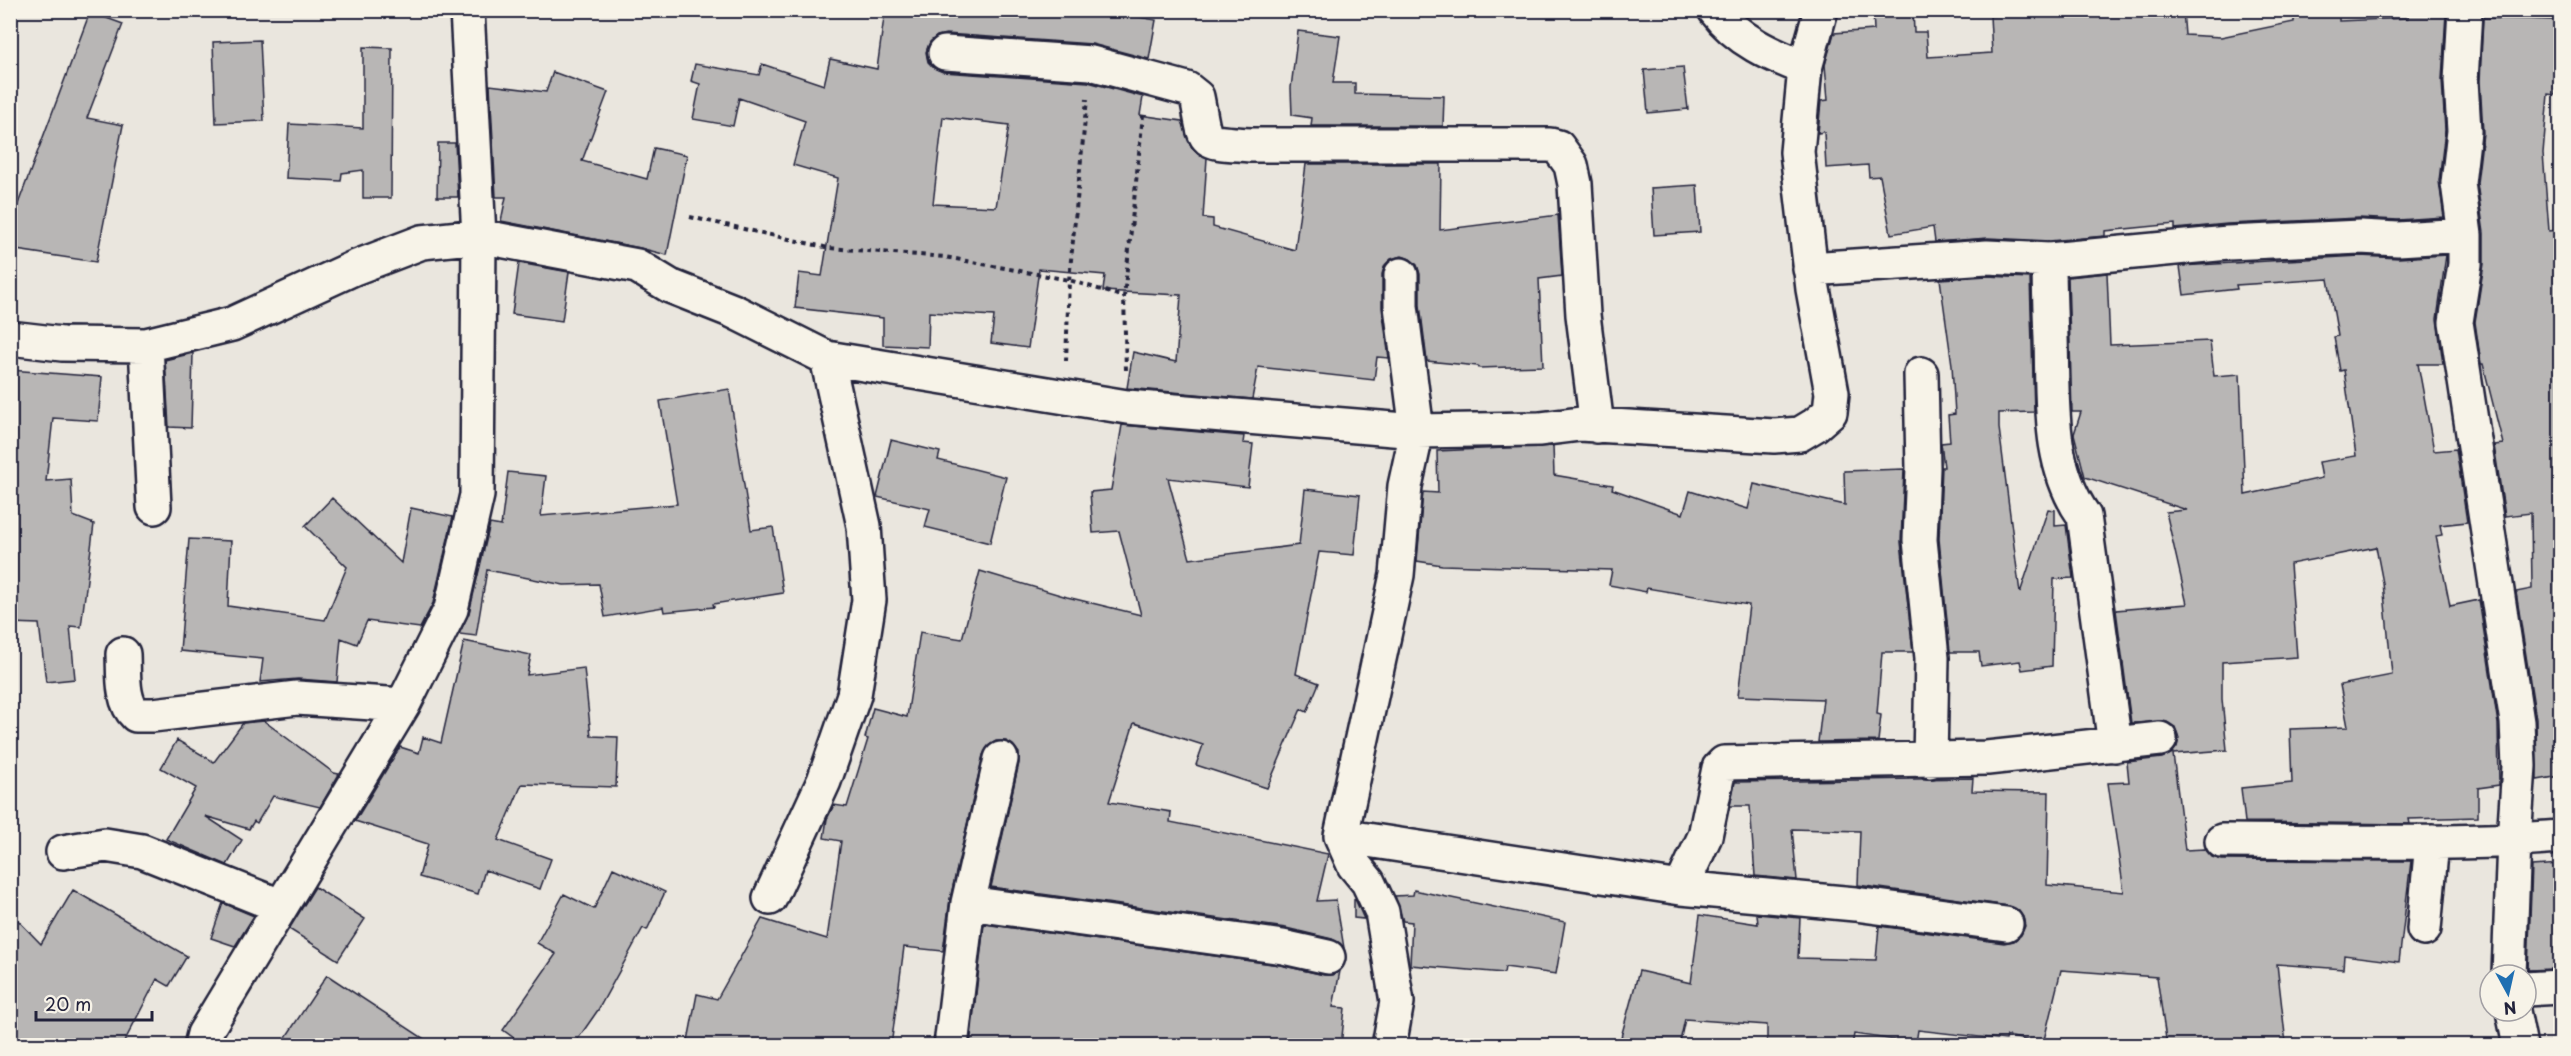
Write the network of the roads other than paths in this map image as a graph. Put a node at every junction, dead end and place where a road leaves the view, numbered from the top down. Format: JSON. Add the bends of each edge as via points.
{"nodes":[{"id":1,"x":467,"y":10,"type":"edge"},
{"id":2,"x":1715,"y":10,"type":"edge"},
{"id":3,"x":1821,"y":10,"type":"edge"},
{"id":4,"x":2465,"y":10,"type":"edge"},
{"id":5,"x":945,"y":52,"type":"dead end"},
{"id":6,"x":1805,"y":68,"type":"junction"},
{"id":7,"x":2465,"y":235,"type":"junction"},
{"id":8,"x":479,"y":236,"type":"junction"},
{"id":9,"x":2049,"y":260,"type":"junction"},
{"id":10,"x":1810,"y":269,"type":"junction"},
{"id":11,"x":1401,"y":275,"type":"dead end"},
{"id":12,"x":10,"y":338,"type":"edge"},
{"id":13,"x":146,"y":345,"type":"junction"},
{"id":14,"x":828,"y":358,"type":"junction"},
{"id":15,"x":1921,"y":374,"type":"dead end"},
{"id":16,"x":1597,"y":426,"type":"junction"},
{"id":17,"x":1417,"y":431,"type":"junction"},
{"id":18,"x":154,"y":507,"type":"dead end"},
{"id":19,"x":123,"y":654,"type":"dead end"},
{"id":20,"x":403,"y":705,"type":"junction"},
{"id":21,"x":2160,"y":739,"type":"dead end"},
{"id":22,"x":2115,"y":746,"type":"junction"},
{"id":23,"x":1001,"y":759,"type":"dead end"},
{"id":24,"x":1930,"y":760,"type":"junction"},
{"id":25,"x":1341,"y":836,"type":"junction"},
{"id":26,"x":2560,"y":837,"type":"edge"},
{"id":27,"x":2514,"y":840,"type":"junction"},
{"id":28,"x":2222,"y":841,"type":"dead end"},
{"id":29,"x":2432,"y":842,"type":"junction"},
{"id":30,"x":63,"y":852,"type":"dead end"},
{"id":31,"x":1681,"y":888,"type":"junction"},
{"id":32,"x":770,"y":898,"type":"dead end"},
{"id":33,"x":968,"y":903,"type":"junction"},
{"id":34,"x":280,"y":906,"type":"junction"},
{"id":35,"x":2006,"y":924,"type":"dead end"},
{"id":36,"x":2424,"y":929,"type":"dead end"},
{"id":37,"x":1328,"y":957,"type":"dead end"},
{"id":38,"x":2509,"y":963,"type":"edge"},
{"id":39,"x":2560,"y":987,"type":"edge"},
{"id":40,"x":2538,"y":988,"type":"edge"},
{"id":41,"x":2515,"y":1023,"type":"edge"},
{"id":42,"x":201,"y":1046,"type":"edge"},
{"id":43,"x":951,"y":1046,"type":"edge"},
{"id":44,"x":1389,"y":1046,"type":"edge"},
{"id":45,"x":2520,"y":1046,"type":"edge"}],
"edges":[{"from":1,"to":8,"type":"street"},
{"from":2,"to":6,"type":"street","via":[[1727,26],[1756,46]]},
{"from":3,"to":6,"type":"street"},
{"from":4,"to":7,"type":"street","via":[[2461,81],[2464,131],[2458,183]]},
{"from":5,"to":16,"type":"street","via":[[1090,63],[1187,89],[1197,97],[1204,135],[1211,142],[1558,147],[1571,165],[1575,184],[1583,315]]},
{"from":6,"to":10,"type":"street","via":[[1797,152]]},
{"from":7,"to":9,"type":"street","via":[[2228,243]]},
{"from":7,"to":27,"type":"street","via":[[2456,322],[2517,723],[2519,766]]},
{"from":8,"to":13,"type":"street","via":[[422,242],[354,268],[232,324]]},
{"from":8,"to":14,"type":"street","via":[[636,266],[670,286],[733,311]]},
{"from":8,"to":20,"type":"street","via":[[477,495],[451,609]]},
{"from":9,"to":10,"type":"street","via":[[1987,257]]},
{"from":9,"to":22,"type":"street","via":[[2050,385],[2056,449],[2066,487],[2084,516]]},
{"from":10,"to":16,"type":"street","via":[[1832,393],[1830,412],[1815,425],[1800,434],[1774,436]]},
{"from":11,"to":17,"type":"street","via":[[1401,306]]},
{"from":12,"to":13,"type":"street","via":[[62,344]]},
{"from":13,"to":18,"type":"street"},
{"from":14,"to":17,"type":"street","via":[[1127,407]]},
{"from":14,"to":32,"type":"street","via":[[864,526],[869,600],[854,695],[824,781]]},
{"from":15,"to":24,"type":"street","via":[[1920,540],[1932,658]]},
{"from":16,"to":17,"type":"street"},
{"from":17,"to":25,"type":"street","via":[[1405,486],[1397,575]]},
{"from":19,"to":20,"type":"street","via":[[126,694],[136,715],[297,698]]},
{"from":20,"to":34,"type":"street"},
{"from":21,"to":22,"type":"street"},
{"from":22,"to":24,"type":"street"},
{"from":23,"to":33,"type":"street"},
{"from":24,"to":31,"type":"street","via":[[1724,763],[1719,768],[1705,836]]},
{"from":25,"to":31,"type":"street"},
{"from":25,"to":44,"type":"street","via":[[1382,912],[1397,1002]]},
{"from":26,"to":27,"type":"street"},
{"from":27,"to":29,"type":"street"},
{"from":27,"to":38,"type":"street"},
{"from":28,"to":29,"type":"street"},
{"from":29,"to":36,"type":"street"},
{"from":30,"to":34,"type":"street","via":[[105,845],[142,851]]},
{"from":31,"to":35,"type":"street","via":[[1855,904]]},
{"from":33,"to":37,"type":"street","via":[[1282,947]]},
{"from":33,"to":43,"type":"street"},
{"from":34,"to":42,"type":"street","via":[[204,1034]]},
{"from":39,"to":40,"type":"street"},
{"from":41,"to":45,"type":"street"}]}
